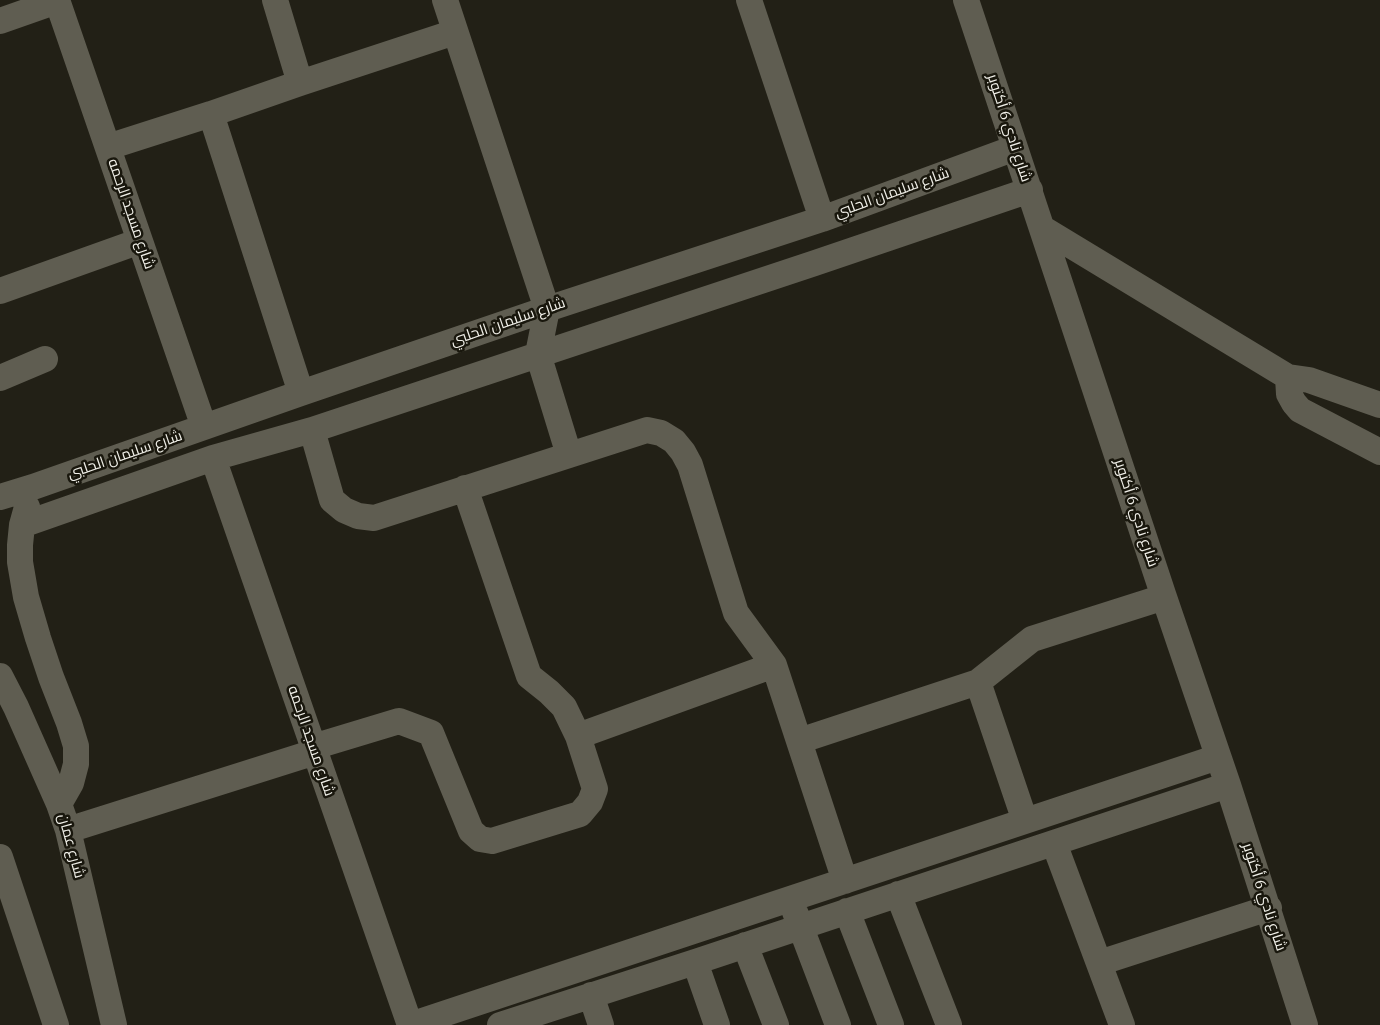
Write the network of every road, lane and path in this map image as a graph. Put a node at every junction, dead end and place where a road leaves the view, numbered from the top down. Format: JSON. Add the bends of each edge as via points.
{"nodes":[{"id":1,"x":274,"y":0,"type":"edge"},
{"id":2,"x":445,"y":0,"type":"edge"},
{"id":3,"x":749,"y":0,"type":"edge"},
{"id":4,"x":966,"y":0,"type":"edge"},
{"id":5,"x":57,"y":1,"type":"edge"},
{"id":6,"x":2,"y":15,"type":"edge"},
{"id":7,"x":456,"y":32,"type":"junction"},
{"id":8,"x":300,"y":83,"type":"junction"},
{"id":9,"x":211,"y":114,"type":"junction"},
{"id":10,"x":108,"y":147,"type":"junction"},
{"id":11,"x":1016,"y":148,"type":"junction"},
{"id":12,"x":1030,"y":190,"type":"junction"},
{"id":13,"x":822,"y":219,"type":"junction"},
{"id":14,"x":1042,"y":228,"type":"junction"},
{"id":15,"x":140,"y":241,"type":"junction"},
{"id":16,"x":0,"y":292,"type":"edge"},
{"id":17,"x":547,"y":308,"type":"junction"},
{"id":18,"x":538,"y":354,"type":"junction"},
{"id":19,"x":45,"y":359,"type":"dead end"},
{"id":20,"x":1288,"y":377,"type":"junction"},
{"id":21,"x":0,"y":378,"type":"edge"},
{"id":22,"x":301,"y":393,"type":"junction"},
{"id":23,"x":1380,"y":405,"type":"edge"},
{"id":24,"x":204,"y":427,"type":"junction"},
{"id":25,"x":312,"y":430,"type":"junction"},
{"id":26,"x":1380,"y":452,"type":"edge"},
{"id":27,"x":569,"y":455,"type":"junction"},
{"id":28,"x":213,"y":458,"type":"junction"},
{"id":29,"x":33,"y":487,"type":"junction"},
{"id":30,"x":465,"y":488,"type":"junction"},
{"id":31,"x":0,"y":497,"type":"edge"},
{"id":32,"x":22,"y":525,"type":"junction"},
{"id":33,"x":1164,"y":597,"type":"junction"},
{"id":34,"x":774,"y":666,"type":"junction"},
{"id":35,"x":0,"y":676,"type":"edge"},
{"id":36,"x":978,"y":682,"type":"junction"},
{"id":37,"x":578,"y":736,"type":"junction"},
{"id":38,"x":799,"y":741,"type":"junction"},
{"id":39,"x":314,"y":749,"type":"junction"},
{"id":40,"x":1218,"y":757,"type":"junction"},
{"id":41,"x":1228,"y":785,"type":"junction"},
{"id":42,"x":59,"y":804,"type":"junction"},
{"id":43,"x":1026,"y":821,"type":"junction"},
{"id":44,"x":68,"y":830,"type":"junction"},
{"id":45,"x":1054,"y":843,"type":"junction"},
{"id":46,"x":0,"y":857,"type":"edge"},
{"id":47,"x":845,"y":881,"type":"junction"},
{"id":48,"x":898,"y":894,"type":"junction"},
{"id":49,"x":790,"y":899,"type":"junction"},
{"id":50,"x":1269,"y":908,"type":"junction"},
{"id":51,"x":847,"y":911,"type":"junction"},
{"id":52,"x":801,"y":926,"type":"junction"},
{"id":53,"x":745,"y":945,"type":"junction"},
{"id":54,"x":695,"y":962,"type":"junction"},
{"id":55,"x":1099,"y":963,"type":"junction"},
{"id":56,"x":591,"y":996,"type":"junction"},
{"id":57,"x":56,"y":1025,"type":"edge"},
{"id":58,"x":114,"y":1025,"type":"edge"},
{"id":59,"x":410,"y":1025,"type":"edge"},
{"id":60,"x":500,"y":1025,"type":"edge"},
{"id":61,"x":601,"y":1025,"type":"edge"},
{"id":62,"x":717,"y":1025,"type":"edge"},
{"id":63,"x":776,"y":1025,"type":"edge"},
{"id":64,"x":838,"y":1025,"type":"edge"},
{"id":65,"x":891,"y":1025,"type":"edge"},
{"id":66,"x":949,"y":1025,"type":"edge"},
{"id":67,"x":1122,"y":1025,"type":"edge"},
{"id":68,"x":1305,"y":1025,"type":"edge"}],
"edges":[{"from":1,"to":8,"type":"street"},
{"from":2,"to":7,"type":"street"},
{"from":3,"to":13,"type":"street"},
{"from":4,"to":11,"type":"street","name":"شارع نادي 6 أكتوبر"},
{"from":5,"to":6,"type":"street"},
{"from":5,"to":10,"type":"street","name":"شارع مسجد الرحمه"},
{"from":7,"to":8,"type":"street"},
{"from":7,"to":17,"type":"street"},
{"from":8,"to":9,"type":"street"},
{"from":9,"to":10,"type":"street"},
{"from":9,"to":22,"type":"street"},
{"from":10,"to":15,"type":"street","name":"شارع مسجد الرحمه"},
{"from":11,"to":12,"type":"street","name":"شارع نادي 6 أكتوبر"},
{"from":11,"to":13,"type":"street","name":"شارع سليمان الحلبي"},
{"from":12,"to":14,"type":"street","name":"شارع نادي 6 أكتوبر"},
{"from":12,"to":18,"type":"street","name":"شارع سليمان الحلبي"},
{"from":13,"to":17,"type":"street","name":"شارع سليمان الحلبي"},
{"from":14,"to":20,"type":"street"},
{"from":14,"to":33,"type":"street","name":"شارع نادي 6 أكتوبر"},
{"from":15,"to":16,"type":"street"},
{"from":15,"to":24,"type":"street","name":"شارع مسجد الرحمه"},
{"from":17,"to":18,"type":"street"},
{"from":17,"to":22,"type":"street","name":"شارع سليمان الحلبي"},
{"from":18,"to":25,"type":"street","name":"شارع سليمان الحلبي"},
{"from":18,"to":27,"type":"street"},
{"from":19,"to":21,"type":"street"},
{"from":20,"to":23,"type":"street","via":[[1309,380]]},
{"from":20,"to":26,"type":"street","via":[[1289,394],[1300,410]]},
{"from":22,"to":24,"type":"street","name":"شارع سليمان الحلبي"},
{"from":24,"to":29,"type":"street","name":"شارع سليمان الحلبي"},
{"from":25,"to":28,"type":"street","name":"شارع سليمان الحلبي"},
{"from":25,"to":30,"type":"street","via":[[332,500],[358,516],[374,518]]},
{"from":27,"to":30,"type":"street"},
{"from":27,"to":34,"type":"street","via":[[647,430],[661,433],[674,441],[690,465],[736,613]]},
{"from":28,"to":32,"type":"street","name":"شارع سليمان الحلبي"},
{"from":28,"to":39,"type":"street","name":"شارع مسجد الرحمه"},
{"from":29,"to":31,"type":"street","name":"شارع سليمان الحلبي"},
{"from":29,"to":32,"type":"street"},
{"from":30,"to":37,"type":"street","via":[[529,676],[564,707]]},
{"from":32,"to":42,"type":"street","via":[[20,562],[26,596],[50,677],[76,746],[71,783]]},
{"from":33,"to":36,"type":"street","via":[[1032,639]]},
{"from":33,"to":40,"type":"street","name":"شارع نادي 6 أكتوبر"},
{"from":34,"to":37,"type":"street"},
{"from":34,"to":38,"type":"street"},
{"from":35,"to":42,"type":"street","name":"شارع عمان"},
{"from":36,"to":38,"type":"street"},
{"from":36,"to":43,"type":"street"},
{"from":37,"to":39,"type":"street","via":[[595,789],[590,802],[580,814],[492,841],[470,831],[431,733],[399,720]]},
{"from":38,"to":47,"type":"street"},
{"from":39,"to":44,"type":"street"},
{"from":39,"to":59,"type":"street","name":"شارع مسجد الرحمه"},
{"from":40,"to":41,"type":"street","name":"شارع نادي 6 أكتوبر"},
{"from":40,"to":43,"type":"street"},
{"from":41,"to":45,"type":"street"},
{"from":41,"to":50,"type":"street","name":"شارع نادي 6 أكتوبر"},
{"from":42,"to":44,"type":"street","name":"شارع عمان"},
{"from":43,"to":47,"type":"street"},
{"from":44,"to":58,"type":"street","name":"شارع عمان"},
{"from":45,"to":48,"type":"street"},
{"from":45,"to":55,"type":"street"},
{"from":46,"to":57,"type":"street"},
{"from":47,"to":49,"type":"street"},
{"from":48,"to":51,"type":"street"},
{"from":48,"to":66,"type":"street"},
{"from":49,"to":52,"type":"street"},
{"from":49,"to":59,"type":"street"},
{"from":50,"to":55,"type":"street"},
{"from":50,"to":68,"type":"street","name":"شارع نادي 6 أكتوبر"},
{"from":51,"to":52,"type":"street"},
{"from":51,"to":65,"type":"street"},
{"from":52,"to":53,"type":"street"},
{"from":52,"to":64,"type":"street"},
{"from":53,"to":54,"type":"street"},
{"from":53,"to":63,"type":"street"},
{"from":54,"to":56,"type":"street"},
{"from":54,"to":62,"type":"street"},
{"from":55,"to":67,"type":"street"},
{"from":56,"to":60,"type":"street"},
{"from":56,"to":61,"type":"street"}]}
